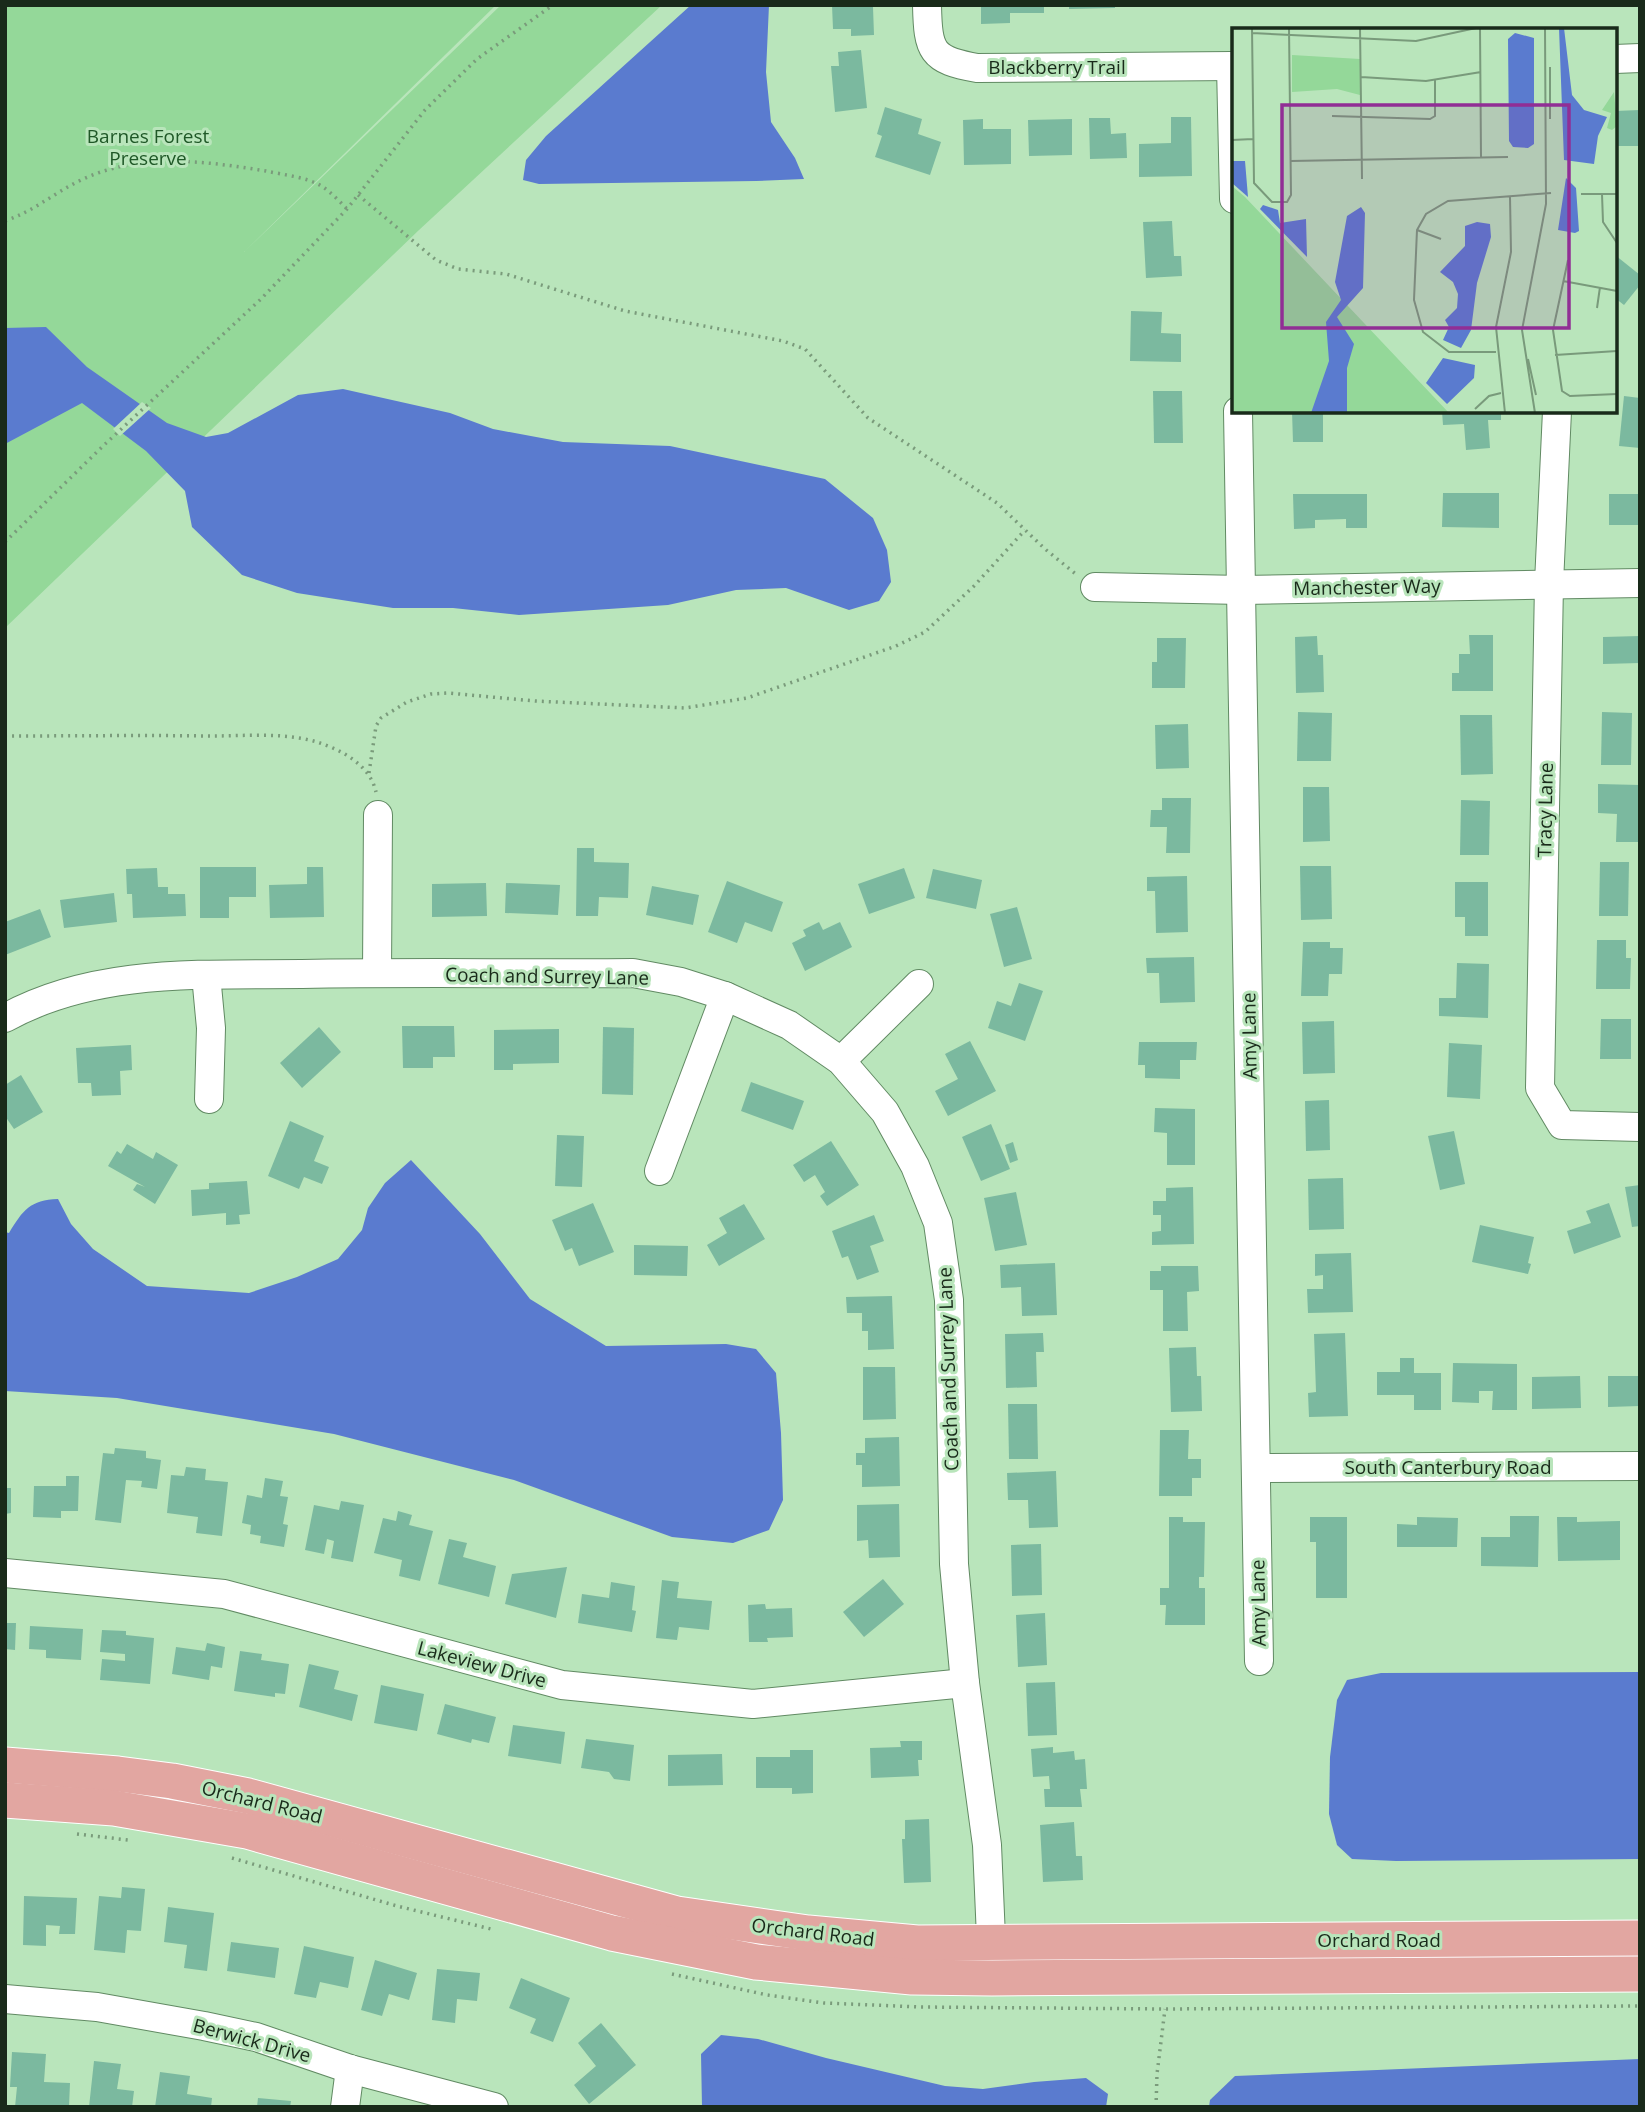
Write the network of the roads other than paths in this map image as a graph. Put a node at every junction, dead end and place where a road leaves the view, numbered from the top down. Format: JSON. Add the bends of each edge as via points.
{"nodes":[{"id":1,"x":927,"y":5,"type":"edge"},
{"id":2,"x":1640,"y":58,"type":"edge"},
{"id":3,"x":1617,"y":59,"type":"edge"},
{"id":4,"x":1232,"y":66,"type":"edge"},
{"id":5,"x":1238,"y":413,"type":"edge"},
{"id":6,"x":1557,"y":413,"type":"edge"},
{"id":7,"x":1549,"y":583,"type":"junction"},
{"id":8,"x":1640,"y":583,"type":"edge"},
{"id":9,"x":1095,"y":587,"type":"road end"},
{"id":10,"x":1242,"y":590,"type":"junction"},
{"id":11,"x":378,"y":815,"type":"road end"},
{"id":12,"x":377,"y":972,"type":"junction"},
{"id":13,"x":206,"y":975,"type":"junction"},
{"id":14,"x":919,"y":984,"type":"dead end"},
{"id":15,"x":725,"y":996,"type":"junction"},
{"id":16,"x":5,"y":1018,"type":"edge"},
{"id":17,"x":841,"y":1061,"type":"junction"},
{"id":18,"x":209,"y":1098,"type":"dead end"},
{"id":19,"x":1640,"y":1127,"type":"edge"},
{"id":20,"x":659,"y":1171,"type":"dead end"},
{"id":21,"x":1640,"y":1466,"type":"edge"},
{"id":22,"x":1256,"y":1468,"type":"junction"},
{"id":23,"x":5,"y":1573,"type":"edge"},
{"id":24,"x":1259,"y":1661,"type":"dead end"},
{"id":25,"x":965,"y":1683,"type":"junction"},
{"id":26,"x":5,"y":1765,"type":"edge"},
{"id":27,"x":5,"y":1800,"type":"edge"},
{"id":28,"x":1640,"y":1938,"type":"edge"},
{"id":29,"x":991,"y":1943,"type":"junction"},
{"id":30,"x":1640,"y":1974,"type":"edge"},
{"id":31,"x":992,"y":1978,"type":"junction"},
{"id":32,"x":5,"y":1999,"type":"edge"},
{"id":33,"x":350,"y":2069,"type":"junction"},
{"id":34,"x":345,"y":2107,"type":"edge"},
{"id":35,"x":494,"y":2107,"type":"edge"}],
"edges":[{"from":1,"to":4,"type":"street","name":"Blackberry Trail","via":[[928,37],[934,51],[951,63],[977,68]]},
{"from":2,"to":3,"type":"street"},
{"from":5,"to":10,"type":"street","name":"Amy Lane"},
{"from":6,"to":7,"type":"street","name":"Tracy Lane"},
{"from":7,"to":8,"type":"street","name":"Manchester Way"},
{"from":7,"to":10,"type":"street","name":"Manchester Way"},
{"from":7,"to":19,"type":"street","name":"Tracy Lane","via":[[1540,1088],[1562,1125]]},
{"from":9,"to":10,"type":"street","name":"Manchester Way"},
{"from":10,"to":22,"type":"street","name":"Amy Lane"},
{"from":11,"to":12,"type":"street"},
{"from":12,"to":13,"type":"street","name":"Coach and Surrey Lane"},
{"from":12,"to":15,"type":"street","name":"Coach and Surrey Lane","via":[[633,973]]},
{"from":13,"to":16,"type":"street","name":"Coach and Surrey Lane","via":[[99,984],[54,995]]},
{"from":13,"to":18,"type":"street","via":[[211,1028]]},
{"from":14,"to":17,"type":"street"},
{"from":15,"to":17,"type":"street","name":"Coach and Surrey Lane","via":[[789,1025]]},
{"from":15,"to":20,"type":"street"},
{"from":17,"to":25,"type":"street","name":"Coach and Surrey Lane","via":[[885,1112],[938,1223],[949,1300],[954,1564]]},
{"from":21,"to":22,"type":"street","name":"South Canterbury Road"},
{"from":22,"to":24,"type":"street","name":"Amy Lane"},
{"from":23,"to":25,"type":"street","name":"Lakeview Drive","via":[[223,1594],[562,1685],[753,1704]]},
{"from":25,"to":29,"type":"street","name":"Coach and Surrey Lane","via":[[987,1845]]},
{"from":26,"to":29,"type":"main road","name":"Orchard Road","via":[[118,1774],[248,1796],[677,1914],[808,1933],[917,1943]]},
{"from":27,"to":31,"type":"main road","name":"Orchard Road","via":[[114,1808],[247,1831],[612,1933],[756,1962],[912,1978]]},
{"from":28,"to":29,"type":"main road","name":"Orchard Road"},
{"from":29,"to":31,"type":"street","name":"Coach and Surrey Lane"},
{"from":30,"to":31,"type":"main road","name":"Orchard Road"},
{"from":32,"to":33,"type":"street","name":"Berwick Drive","via":[[97,2007],[204,2026],[256,2037]]},
{"from":33,"to":34,"type":"street"},
{"from":33,"to":35,"type":"street","name":"Berwick Drive"}]}
